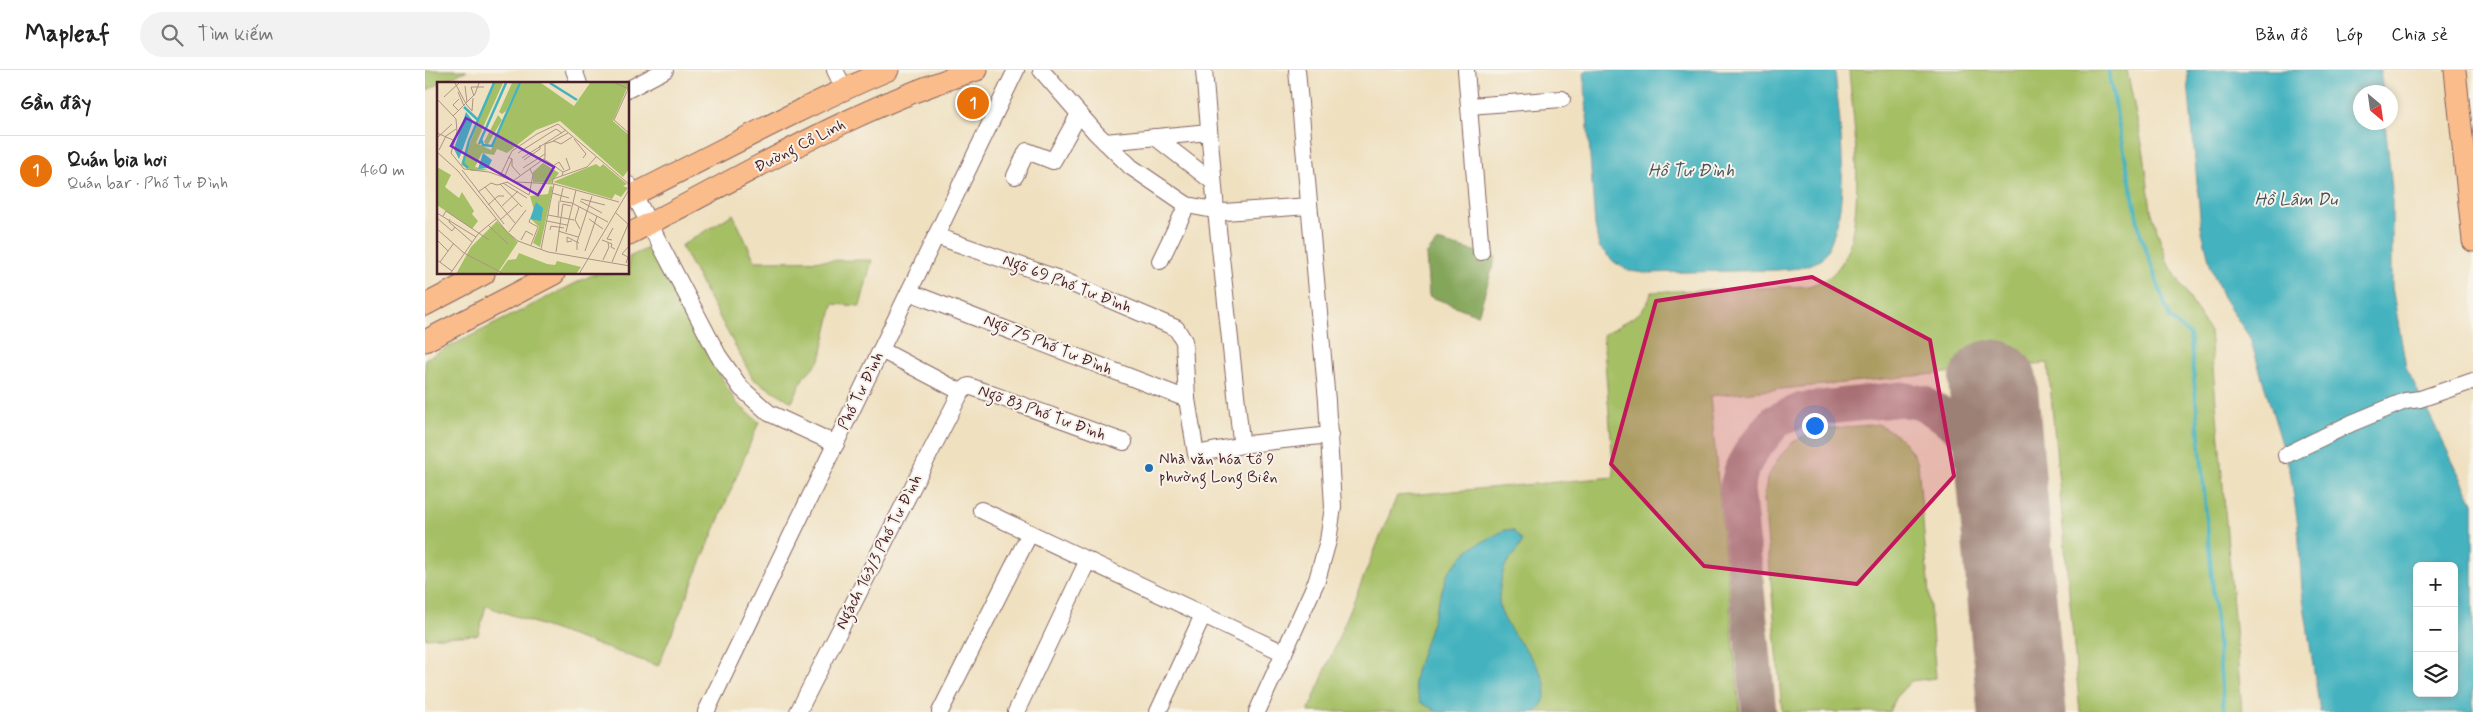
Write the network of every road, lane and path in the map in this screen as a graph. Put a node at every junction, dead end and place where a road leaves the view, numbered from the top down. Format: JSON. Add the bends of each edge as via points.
{"nodes":[{"id":1,"x":573,"y":70,"type":"edge"},
{"id":2,"x":665,"y":70,"type":"edge"},
{"id":3,"x":888,"y":70,"type":"edge"},
{"id":4,"x":977,"y":70,"type":"edge"},
{"id":5,"x":1016,"y":70,"type":"edge"},
{"id":6,"x":1041,"y":70,"type":"edge"},
{"id":7,"x":1204,"y":70,"type":"edge"},
{"id":8,"x":1297,"y":70,"type":"edge"},
{"id":9,"x":1466,"y":70,"type":"edge"},
{"id":10,"x":2455,"y":70,"type":"edge"},
{"id":11,"x":839,"y":79,"type":"edge"},
{"id":12,"x":578,"y":82,"type":"edge"},
{"id":13,"x":630,"y":88,"type":"edge"},
{"id":14,"x":1561,"y":99,"type":"dead end"},
{"id":15,"x":1469,"y":106,"type":"junction"},
{"id":16,"x":1079,"y":114,"type":"junction"},
{"id":17,"x":1209,"y":132,"type":"junction"},
{"id":18,"x":1155,"y":137,"type":"junction"},
{"id":19,"x":1105,"y":142,"type":"junction"},
{"id":20,"x":1015,"y":176,"type":"dead end"},
{"id":21,"x":1213,"y":182,"type":"junction"},
{"id":22,"x":630,"y":192,"type":"edge"},
{"id":23,"x":1187,"y":205,"type":"junction"},
{"id":24,"x":1309,"y":206,"type":"junction"},
{"id":25,"x":1216,"y":211,"type":"junction"},
{"id":26,"x":649,"y":224,"type":"junction"},
{"id":27,"x":630,"y":234,"type":"edge"},
{"id":28,"x":936,"y":236,"type":"junction"},
{"id":29,"x":2473,"y":241,"type":"edge"},
{"id":30,"x":1481,"y":252,"type":"dead end"},
{"id":31,"x":1160,"y":261,"type":"dead end"},
{"id":32,"x":482,"y":275,"type":"edge"},
{"id":33,"x":553,"y":275,"type":"edge"},
{"id":34,"x":909,"y":292,"type":"junction"},
{"id":35,"x":425,"y":305,"type":"edge"},
{"id":36,"x":425,"y":341,"type":"edge"},
{"id":37,"x":881,"y":350,"type":"junction"},
{"id":38,"x":2473,"y":381,"type":"edge"},
{"id":39,"x":961,"y":392,"type":"junction"},
{"id":40,"x":1187,"y":399,"type":"junction"},
{"id":41,"x":1330,"y":435,"type":"junction"},
{"id":42,"x":1124,"y":442,"type":"dead end"},
{"id":43,"x":835,"y":444,"type":"junction"},
{"id":44,"x":1248,"y":444,"type":"junction"},
{"id":45,"x":2286,"y":456,"type":"dead end"},
{"id":46,"x":981,"y":510,"type":"dead end"},
{"id":47,"x":1030,"y":533,"type":"junction"},
{"id":48,"x":1088,"y":560,"type":"junction"},
{"id":49,"x":1203,"y":615,"type":"junction"},
{"id":50,"x":1284,"y":653,"type":"junction"},
{"id":51,"x":706,"y":712,"type":"edge"},
{"id":52,"x":798,"y":712,"type":"edge"},
{"id":53,"x":940,"y":712,"type":"edge"},
{"id":54,"x":1016,"y":712,"type":"edge"},
{"id":55,"x":1158,"y":712,"type":"edge"},
{"id":56,"x":1257,"y":712,"type":"edge"}],
"edges":[{"from":1,"to":12,"type":"street"},
{"from":2,"to":13,"type":"street"},
{"from":3,"to":11,"type":"main road","name":"Đường Cổ Linh"},
{"from":4,"to":26,"type":"main road","name":"Đường Cổ Linh","via":[[939,81],[870,110]]},
{"from":5,"to":28,"type":"street","name":"Phố Tư Đình"},
{"from":6,"to":16,"type":"street"},
{"from":7,"to":17,"type":"street"},
{"from":8,"to":24,"type":"street"},
{"from":9,"to":15,"type":"street"},
{"from":10,"to":29,"type":"main road"},
{"from":11,"to":22,"type":"main road","name":"Đường Cổ Linh"},
{"from":14,"to":15,"type":"street"},
{"from":15,"to":30,"type":"street"},
{"from":16,"to":19,"type":"street"},
{"from":16,"to":20,"type":"street","via":[[1053,161],[1027,151]]},
{"from":17,"to":18,"type":"street"},
{"from":17,"to":21,"type":"street"},
{"from":18,"to":19,"type":"street"},
{"from":18,"to":21,"type":"street"},
{"from":19,"to":23,"type":"street","via":[[1131,167]]},
{"from":21,"to":25,"type":"street"},
{"from":22,"to":26,"type":"street"},
{"from":23,"to":25,"type":"street"},
{"from":23,"to":31,"type":"street"},
{"from":24,"to":25,"type":"street"},
{"from":24,"to":41,"type":"street"},
{"from":25,"to":44,"type":"street","via":[[1241,440]]},
{"from":26,"to":27,"type":"main road","name":"Đường Cổ Linh"},
{"from":26,"to":43,"type":"street","via":[[718,355],[741,388],[769,412]]},
{"from":28,"to":34,"type":"street","name":"Phố Tư Đình"},
{"from":28,"to":40,"type":"street","name":"Ngõ 69 Phố Tư Đình","via":[[1065,281],[1166,323],[1181,334]]},
{"from":32,"to":35,"type":"main road"},
{"from":33,"to":36,"type":"main road"},
{"from":34,"to":37,"type":"street","name":"Phố Tư Đình"},
{"from":34,"to":40,"type":"street","name":"Ngõ 75 Phố Tư Đình"},
{"from":37,"to":39,"type":"street"},
{"from":37,"to":43,"type":"street","name":"Phố Tư Đình"},
{"from":38,"to":45,"type":"street","via":[[2405,401],[2352,422]]},
{"from":39,"to":42,"type":"street","name":"Ngõ 83 Phố Tư Đình","via":[[969,386]]},
{"from":39,"to":52,"type":"street","name":"Ngách 163/3 Phố Tư Đình"},
{"from":40,"to":44,"type":"street","via":[[1196,454]]},
{"from":41,"to":44,"type":"street"},
{"from":41,"to":50,"type":"street","via":[[1333,506],[1328,541],[1317,580]]},
{"from":43,"to":51,"type":"street","name":"Phố Tư Đình"},
{"from":46,"to":47,"type":"street"},
{"from":47,"to":48,"type":"street"},
{"from":47,"to":53,"type":"street"},
{"from":48,"to":49,"type":"street"},
{"from":48,"to":54,"type":"street"},
{"from":49,"to":50,"type":"street"},
{"from":49,"to":55,"type":"street"},
{"from":50,"to":56,"type":"street"}]}
